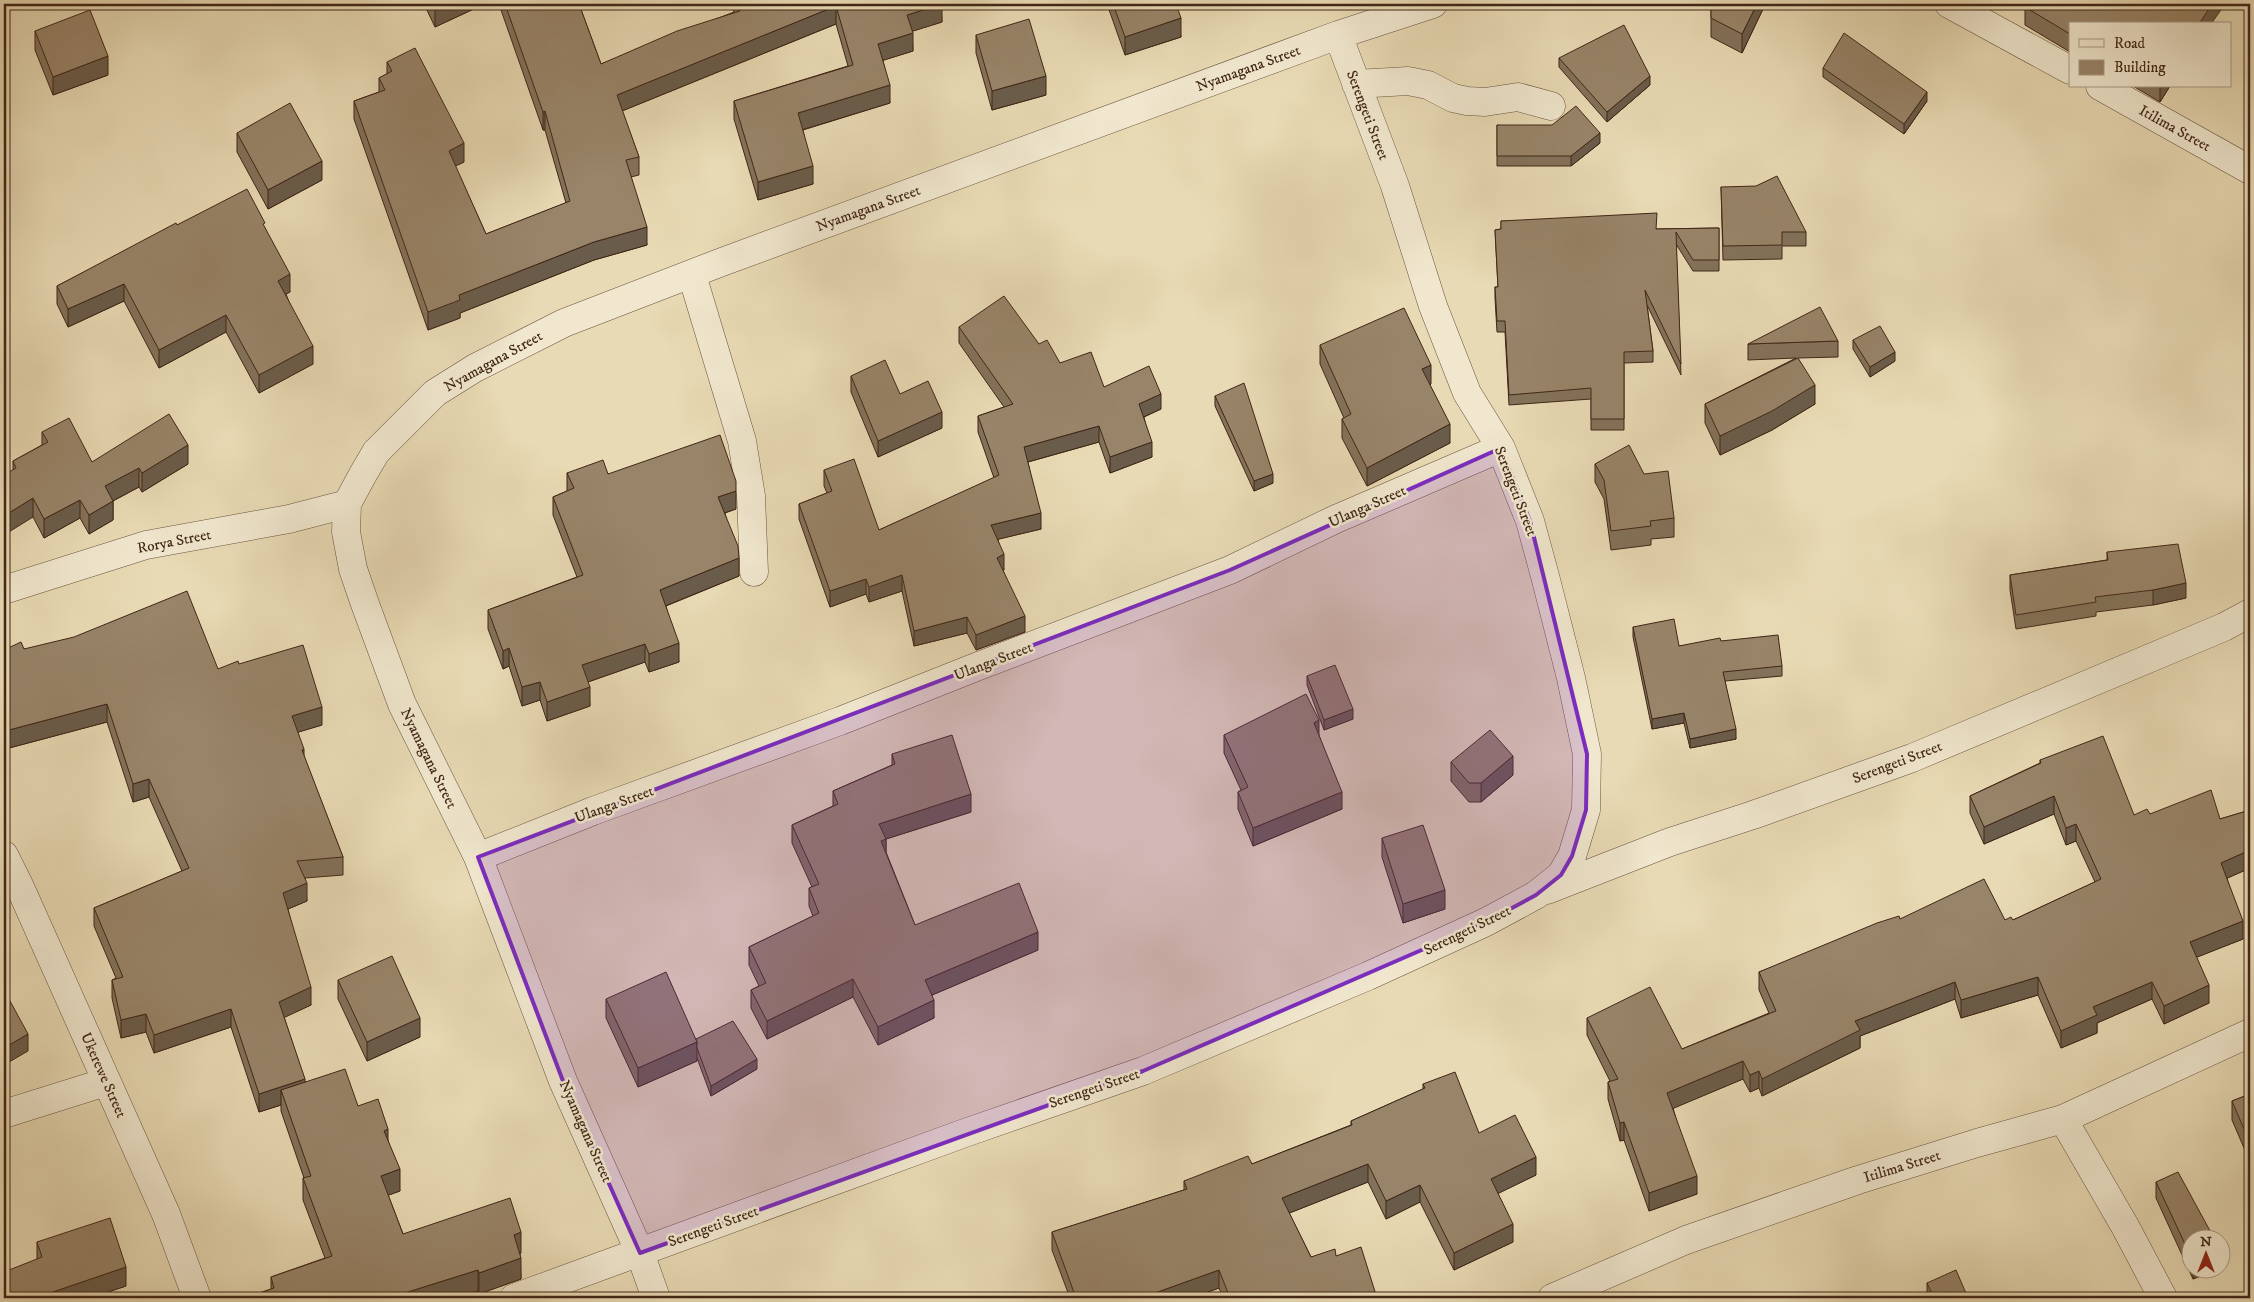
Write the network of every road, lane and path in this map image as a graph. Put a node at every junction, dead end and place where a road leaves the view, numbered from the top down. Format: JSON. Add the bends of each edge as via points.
{"nodes":[{"id":1,"x":1433,"y":4,"type":"edge"},
{"id":2,"x":1949,"y":4,"type":"edge"},
{"id":3,"x":1338,"y":35,"type":"junction"},
{"id":4,"x":2069,"y":69,"type":"edge"},
{"id":5,"x":1356,"y":84,"type":"junction"},
{"id":6,"x":2104,"y":88,"type":"edge"},
{"id":7,"x":1550,"y":106,"type":"dead end"},
{"id":8,"x":2250,"y":170,"type":"edge"},
{"id":9,"x":692,"y":275,"type":"junction"},
{"id":10,"x":1501,"y":448,"type":"junction"},
{"id":11,"x":348,"y":504,"type":"junction"},
{"id":12,"x":754,"y":572,"type":"dead end"},
{"id":13,"x":4,"y":590,"type":"edge"},
{"id":14,"x":2250,"y":613,"type":"edge"},
{"id":15,"x":4,"y":855,"type":"edge"},
{"id":16,"x":478,"y":857,"type":"junction"},
{"id":17,"x":1536,"y":895,"type":"junction"},
{"id":18,"x":2250,"y":1033,"type":"edge"},
{"id":19,"x":106,"y":1082,"type":"junction"},
{"id":20,"x":4,"y":1114,"type":"edge"},
{"id":21,"x":2063,"y":1119,"type":"junction"},
{"id":22,"x":640,"y":1253,"type":"junction"},
{"id":23,"x":198,"y":1298,"type":"edge"},
{"id":24,"x":514,"y":1298,"type":"edge"},
{"id":25,"x":656,"y":1298,"type":"edge"},
{"id":26,"x":1552,"y":1298,"type":"edge"},
{"id":27,"x":2163,"y":1298,"type":"edge"}],
"edges":[{"from":1,"to":3,"type":"street","name":"Nyamagana Street"},
{"from":2,"to":4,"type":"street"},
{"from":3,"to":5,"type":"street","name":"Serengeti Street"},
{"from":3,"to":9,"type":"street","name":"Nyamagana Street"},
{"from":5,"to":7,"type":"street","via":[[1408,81],[1428,85],[1466,101],[1518,97]]},
{"from":5,"to":10,"type":"street","name":"Serengeti Street","via":[[1466,392]]},
{"from":6,"to":8,"type":"street","name":"Itilima Street"},
{"from":9,"to":11,"type":"street","name":"Nyamagana Street","via":[[564,323],[475,368],[435,393],[376,452]]},
{"from":9,"to":12,"type":"street","via":[[742,441],[751,496]]},
{"from":10,"to":16,"type":"street","name":"Ulanga Street","via":[[1336,519],[1230,570]]},
{"from":10,"to":17,"type":"street","name":"Serengeti Street","via":[[1530,521],[1543,567],[1587,754],[1586,810],[1572,856],[1561,875]]},
{"from":11,"to":13,"type":"street","name":"Rorya Street","via":[[289,519],[146,545]]},
{"from":11,"to":16,"type":"street","name":"Nyamagana Street","via":[[346,532],[353,569],[365,604],[402,704]]},
{"from":14,"to":17,"type":"street","name":"Serengeti Street","via":[[2224,627],[1912,758],[1670,842]]},
{"from":15,"to":19,"type":"street","name":"Ukerewe Street"},
{"from":16,"to":22,"type":"street","name":"Nyamagana Street","via":[[564,1081]]},
{"from":17,"to":22,"type":"street","name":"Serengeti Street","via":[[1486,922],[1368,976],[1143,1071]]},
{"from":18,"to":21,"type":"street","name":"Itilima Street"},
{"from":19,"to":20,"type":"street"},
{"from":19,"to":23,"type":"street","name":"Ukerewe Street","via":[[166,1214]]},
{"from":21,"to":26,"type":"street","name":"Itilima Street","via":[[1867,1177],[1686,1240]]},
{"from":21,"to":27,"type":"street"},
{"from":22,"to":24,"type":"street","name":"Serengeti Street"},
{"from":22,"to":25,"type":"street","name":"Nyamagana Street"}]}
